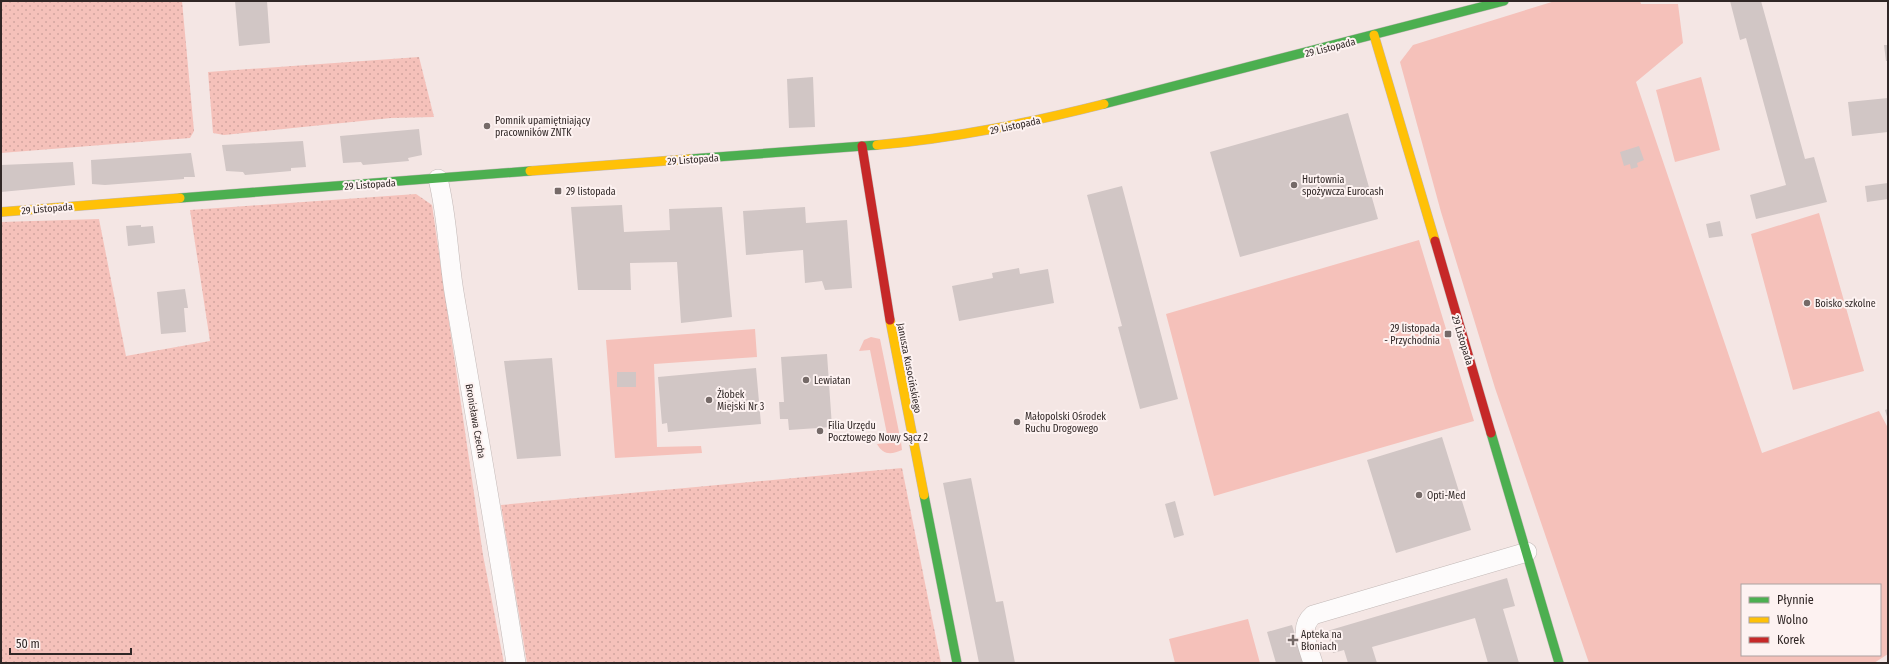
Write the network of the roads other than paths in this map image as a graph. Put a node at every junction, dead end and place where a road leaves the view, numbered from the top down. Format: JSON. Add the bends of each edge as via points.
{"nodes":[{"id":1,"x":1495,"y":2,"type":"edge"},
{"id":2,"x":1374,"y":35,"type":"junction"},
{"id":3,"x":862,"y":146,"type":"junction"},
{"id":4,"x":438,"y":179,"type":"junction"},
{"id":5,"x":1,"y":212,"type":"edge"},
{"id":6,"x":1527,"y":552,"type":"junction"},
{"id":7,"x":516,"y":663,"type":"edge"},
{"id":8,"x":957,"y":663,"type":"edge"},
{"id":9,"x":1313,"y":663,"type":"edge"},
{"id":10,"x":1559,"y":663,"type":"edge"}],
"edges":[{"from":1,"to":2,"type":"street","name":"29 Listopada"},
{"from":2,"to":3,"type":"street","name":"29 Listopada","via":[[1002,129]]},
{"from":2,"to":6,"type":"street","name":"29 Listopada"},
{"from":3,"to":4,"type":"street","name":"29 Listopada"},
{"from":3,"to":8,"type":"street","name":"Janusza Kusocińskiego","via":[[887,306]]},
{"from":4,"to":5,"type":"street","name":"29 Listopada"},
{"from":4,"to":7,"type":"street","name":"Bronisława Czecha","via":[[444,200],[453,288]]},
{"from":6,"to":9,"type":"street","via":[[1314,614],[1304,629]]},
{"from":6,"to":10,"type":"street","name":"29 Listopada"}]}
